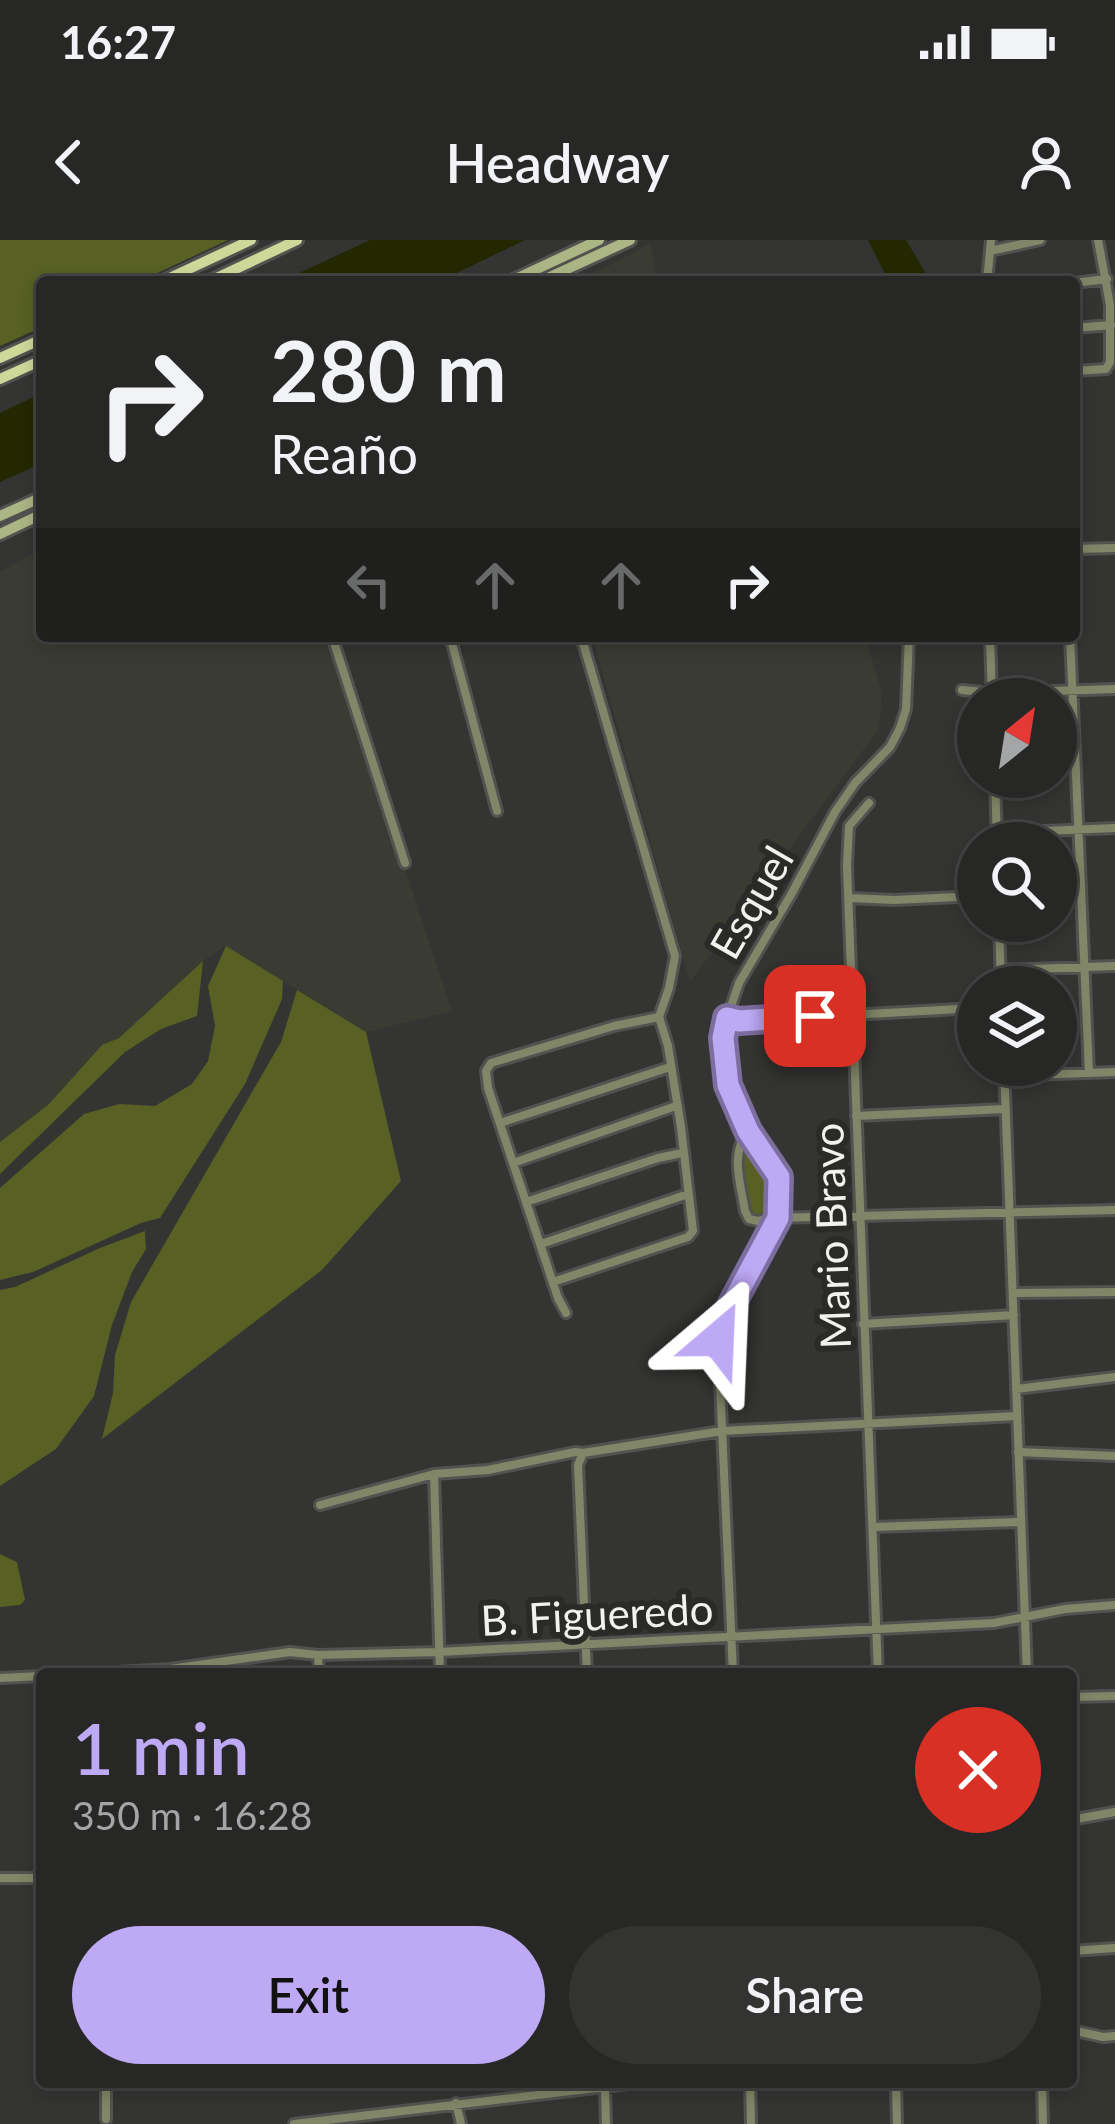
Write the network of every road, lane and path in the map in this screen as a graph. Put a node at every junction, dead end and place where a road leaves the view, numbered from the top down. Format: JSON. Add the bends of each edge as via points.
{"nodes":[{"id":1,"x":251,"y":240,"type":"edge"},
{"id":2,"x":298,"y":240,"type":"edge"},
{"id":3,"x":599,"y":240,"type":"edge"},
{"id":4,"x":630,"y":240,"type":"edge"},
{"id":5,"x":1040,"y":240,"type":"edge"},
{"id":6,"x":1098,"y":240,"type":"edge"},
{"id":7,"x":990,"y":245,"type":"edge"},
{"id":8,"x":174,"y":276,"type":"edge"},
{"id":9,"x":221,"y":276,"type":"edge"},
{"id":10,"x":521,"y":276,"type":"edge"},
{"id":11,"x":551,"y":276,"type":"edge"},
{"id":12,"x":987,"y":276,"type":"edge"},
{"id":13,"x":1107,"y":279,"type":"junction"},
{"id":14,"x":1080,"y":282,"type":"edge"},
{"id":15,"x":1111,"y":325,"type":"junction"},
{"id":16,"x":1080,"y":328,"type":"edge"},
{"id":17,"x":36,"y":342,"type":"edge"},
{"id":18,"x":0,"y":358,"type":"edge"},
{"id":19,"x":36,"y":363,"type":"edge"},
{"id":20,"x":1080,"y":371,"type":"edge"},
{"id":21,"x":0,"y":379,"type":"edge"},
{"id":22,"x":36,"y":500,"type":"edge"},
{"id":23,"x":0,"y":516,"type":"edge"},
{"id":24,"x":36,"y":517,"type":"edge"},
{"id":25,"x":0,"y":533,"type":"edge"},
{"id":26,"x":1115,"y":548,"type":"edge"},
{"id":27,"x":1080,"y":549,"type":"edge"},
{"id":28,"x":334,"y":642,"type":"edge"},
{"id":29,"x":451,"y":642,"type":"edge"},
{"id":30,"x":582,"y":642,"type":"edge"},
{"id":31,"x":908,"y":642,"type":"edge"},
{"id":32,"x":989,"y":642,"type":"edge"},
{"id":33,"x":1070,"y":642,"type":"edge"},
{"id":34,"x":991,"y":678,"type":"edge"},
{"id":35,"x":1072,"y":678,"type":"edge"},
{"id":36,"x":1115,"y":689,"type":"edge"},
{"id":37,"x":1077,"y":691,"type":"edge"},
{"id":38,"x":1077,"y":783,"type":"edge"},
{"id":39,"x":869,"y":803,"type":"dead end"},
{"id":40,"x":497,"y":811,"type":"dead end"},
{"id":41,"x":1115,"y":828,"type":"edge"},
{"id":42,"x":1079,"y":829,"type":"junction"},
{"id":43,"x":405,"y":863,"type":"dead end"},
{"id":44,"x":957,"y":897,"type":"edge"},
{"id":45,"x":850,"y":898,"type":"junction"},
{"id":46,"x":1115,"y":966,"type":"edge"},
{"id":47,"x":1077,"y":968,"type":"edge"},
{"id":48,"x":1085,"y":968,"type":"junction"},
{"id":49,"x":957,"y":1009,"type":"edge"},
{"id":50,"x":853,"y":1014,"type":"junction"},
{"id":51,"x":659,"y":1017,"type":"junction"},
{"id":52,"x":727,"y":1018,"type":"junction"},
{"id":53,"x":670,"y":1067,"type":"junction"},
{"id":54,"x":1115,"y":1072,"type":"edge"},
{"id":55,"x":1077,"y":1073,"type":"edge"},
{"id":56,"x":1089,"y":1073,"type":"junction"},
{"id":57,"x":1005,"y":1086,"type":"edge"},
{"id":58,"x":676,"y":1106,"type":"junction"},
{"id":59,"x":1005,"y":1109,"type":"junction"},
{"id":60,"x":856,"y":1115,"type":"junction"},
{"id":61,"x":500,"y":1123,"type":"junction"},
{"id":62,"x":748,"y":1131,"type":"junction"},
{"id":63,"x":682,"y":1154,"type":"junction"},
{"id":64,"x":513,"y":1162,"type":"junction"},
{"id":65,"x":688,"y":1194,"type":"junction"},
{"id":66,"x":526,"y":1202,"type":"junction"},
{"id":67,"x":1115,"y":1210,"type":"edge"},
{"id":68,"x":1011,"y":1214,"type":"junction"},
{"id":69,"x":859,"y":1217,"type":"junction"},
{"id":70,"x":778,"y":1218,"type":"junction"},
{"id":71,"x":541,"y":1244,"type":"junction"},
{"id":72,"x":553,"y":1282,"type":"junction"},
{"id":73,"x":1115,"y":1292,"type":"edge"},
{"id":74,"x":1013,"y":1293,"type":"junction"},
{"id":75,"x":566,"y":1312,"type":"dead end"},
{"id":76,"x":1014,"y":1315,"type":"junction"},
{"id":77,"x":863,"y":1324,"type":"junction"},
{"id":78,"x":1115,"y":1377,"type":"edge"},
{"id":79,"x":1016,"y":1389,"type":"junction"},
{"id":80,"x":1017,"y":1416,"type":"junction"},
{"id":81,"x":868,"y":1424,"type":"junction"},
{"id":82,"x":722,"y":1431,"type":"junction"},
{"id":83,"x":1018,"y":1452,"type":"junction"},
{"id":84,"x":583,"y":1453,"type":"junction"},
{"id":85,"x":1115,"y":1456,"type":"edge"},
{"id":86,"x":434,"y":1474,"type":"junction"},
{"id":87,"x":320,"y":1505,"type":"dead end"},
{"id":88,"x":1020,"y":1522,"type":"junction"},
{"id":89,"x":873,"y":1527,"type":"junction"},
{"id":90,"x":1115,"y":1605,"type":"edge"},
{"id":91,"x":1026,"y":1618,"type":"junction"},
{"id":92,"x":877,"y":1630,"type":"junction"},
{"id":93,"x":731,"y":1637,"type":"junction"},
{"id":94,"x":586,"y":1644,"type":"junction"},
{"id":95,"x":440,"y":1652,"type":"junction"},
{"id":96,"x":318,"y":1655,"type":"junction"},
{"id":97,"x":226,"y":1662,"type":"junction"},
{"id":98,"x":197,"y":1668,"type":"edge"},
{"id":99,"x":228,"y":1668,"type":"edge"},
{"id":100,"x":319,"y":1668,"type":"edge"},
{"id":101,"x":440,"y":1668,"type":"edge"},
{"id":102,"x":587,"y":1668,"type":"edge"},
{"id":103,"x":733,"y":1668,"type":"edge"},
{"id":104,"x":878,"y":1668,"type":"edge"},
{"id":105,"x":1028,"y":1668,"type":"edge"},
{"id":106,"x":36,"y":1676,"type":"edge"},
{"id":107,"x":0,"y":1678,"type":"edge"},
{"id":108,"x":1115,"y":1696,"type":"edge"},
{"id":109,"x":1077,"y":1697,"type":"edge"},
{"id":110,"x":1115,"y":1812,"type":"edge"},
{"id":111,"x":1077,"y":1819,"type":"edge"},
{"id":112,"x":0,"y":1878,"type":"edge"},
{"id":113,"x":36,"y":1878,"type":"edge"},
{"id":114,"x":1115,"y":1948,"type":"edge"},
{"id":115,"x":1077,"y":1951,"type":"edge"},
{"id":116,"x":1077,"y":2031,"type":"edge"},
{"id":117,"x":1115,"y":2036,"type":"edge"},
{"id":118,"x":106,"y":2088,"type":"edge"},
{"id":119,"x":605,"y":2088,"type":"joint"},
{"id":120,"x":750,"y":2088,"type":"edge"},
{"id":121,"x":896,"y":2088,"type":"edge"},
{"id":122,"x":1042,"y":2088,"type":"edge"},
{"id":123,"x":456,"y":2104,"type":"junction"},
{"id":124,"x":106,"y":2119,"type":"dead end"},
{"id":125,"x":354,"y":2120,"type":"edge"},
{"id":126,"x":294,"y":2124,"type":"edge"},
{"id":127,"x":461,"y":2124,"type":"edge"},
{"id":128,"x":606,"y":2124,"type":"edge"},
{"id":129,"x":751,"y":2124,"type":"edge"},
{"id":130,"x":897,"y":2124,"type":"edge"},
{"id":131,"x":1043,"y":2124,"type":"edge"}],
"edges":[{"from":1,"to":8,"type":"main road"},
{"from":2,"to":9,"type":"main road"},
{"from":3,"to":10,"type":"main road"},
{"from":4,"to":11,"type":"main road"},
{"from":5,"to":7,"type":"street"},
{"from":6,"to":13,"type":"street"},
{"from":7,"to":12,"type":"street"},
{"from":13,"to":14,"type":"street"},
{"from":13,"to":15,"type":"street"},
{"from":15,"to":16,"type":"street"},
{"from":15,"to":20,"type":"street","via":[[1109,366]]},
{"from":17,"to":18,"type":"main road"},
{"from":19,"to":21,"type":"main road"},
{"from":22,"to":23,"type":"main road"},
{"from":24,"to":25,"type":"main road"},
{"from":26,"to":27,"type":"street"},
{"from":28,"to":43,"type":"street"},
{"from":29,"to":40,"type":"street"},
{"from":30,"to":51,"type":"street","via":[[675,956]]},
{"from":31,"to":52,"type":"street","name":"Esquel","via":[[900,728],[835,812]]},
{"from":32,"to":34,"type":"street"},
{"from":33,"to":35,"type":"street"},
{"from":36,"to":37,"type":"street"},
{"from":38,"to":42,"type":"street"},
{"from":39,"to":45,"type":"street","name":"Mario Bravo","via":[[849,826]]},
{"from":41,"to":42,"type":"street"},
{"from":42,"to":48,"type":"street"},
{"from":44,"to":45,"type":"street"},
{"from":45,"to":50,"type":"street","name":"Mario Bravo"},
{"from":46,"to":48,"type":"street"},
{"from":47,"to":48,"type":"street"},
{"from":48,"to":56,"type":"street"},
{"from":49,"to":50,"type":"street"},
{"from":50,"to":52,"type":"street"},
{"from":50,"to":60,"type":"street","name":"Mario Bravo"},
{"from":51,"to":53,"type":"street"},
{"from":51,"to":61,"type":"street","via":[[491,1063],[486,1078]]},
{"from":52,"to":62,"type":"street","name":"Esquel","via":[[726,1078]]},
{"from":53,"to":58,"type":"street"},
{"from":53,"to":61,"type":"street"},
{"from":54,"to":56,"type":"street"},
{"from":55,"to":56,"type":"street"},
{"from":57,"to":59,"type":"street"},
{"from":58,"to":63,"type":"street"},
{"from":58,"to":64,"type":"street"},
{"from":59,"to":60,"type":"street"},
{"from":59,"to":68,"type":"street"},
{"from":60,"to":69,"type":"street","name":"Mario Bravo"},
{"from":61,"to":64,"type":"street"},
{"from":62,"to":70,"type":"street","name":"Esquel","via":[[779,1177]]},
{"from":62,"to":70,"type":"street","via":[[737,1156],[746,1214],[753,1221]]},
{"from":63,"to":65,"type":"street"},
{"from":63,"to":66,"type":"street"},
{"from":64,"to":66,"type":"street"},
{"from":65,"to":71,"type":"street"},
{"from":65,"to":72,"type":"street","via":[[688,1237]]},
{"from":66,"to":71,"type":"street"},
{"from":67,"to":68,"type":"street"},
{"from":68,"to":69,"type":"street"},
{"from":68,"to":74,"type":"street"},
{"from":69,"to":70,"type":"street"},
{"from":69,"to":77,"type":"street","name":"Mario Bravo"},
{"from":70,"to":82,"type":"street","via":[[718,1339]]},
{"from":71,"to":72,"type":"street"},
{"from":72,"to":75,"type":"street"},
{"from":73,"to":74,"type":"street"},
{"from":74,"to":76,"type":"street"},
{"from":76,"to":77,"type":"street"},
{"from":76,"to":79,"type":"street"},
{"from":77,"to":81,"type":"street","name":"Mario Bravo"},
{"from":78,"to":79,"type":"street"},
{"from":79,"to":80,"type":"street"},
{"from":80,"to":81,"type":"street"},
{"from":80,"to":83,"type":"street"},
{"from":81,"to":82,"type":"street"},
{"from":81,"to":89,"type":"street","name":"Mario Bravo"},
{"from":82,"to":84,"type":"street"},
{"from":82,"to":93,"type":"street"},
{"from":83,"to":85,"type":"street"},
{"from":83,"to":88,"type":"street"},
{"from":84,"to":86,"type":"street"},
{"from":84,"to":94,"type":"street"},
{"from":86,"to":87,"type":"street"},
{"from":86,"to":95,"type":"street"},
{"from":88,"to":89,"type":"street"},
{"from":88,"to":91,"type":"street"},
{"from":89,"to":92,"type":"street","name":"Mario Bravo"},
{"from":90,"to":91,"type":"street","name":"B. Figueredo"},
{"from":91,"to":92,"type":"street","name":"B. Figueredo"},
{"from":91,"to":105,"type":"street"},
{"from":92,"to":93,"type":"street","name":"B. Figueredo"},
{"from":92,"to":104,"type":"street","name":"Mario Bravo"},
{"from":93,"to":94,"type":"street","name":"B. Figueredo"},
{"from":93,"to":103,"type":"street"},
{"from":94,"to":95,"type":"street","name":"B. Figueredo"},
{"from":94,"to":102,"type":"street"},
{"from":95,"to":96,"type":"street","name":"B. Figueredo"},
{"from":95,"to":101,"type":"street"},
{"from":96,"to":97,"type":"street","name":"B. Figueredo"},
{"from":96,"to":100,"type":"street"},
{"from":97,"to":98,"type":"street","name":"B. Figueredo"},
{"from":97,"to":99,"type":"street"},
{"from":106,"to":107,"type":"street"},
{"from":108,"to":109,"type":"street"},
{"from":110,"to":111,"type":"street"},
{"from":112,"to":113,"type":"street"},
{"from":114,"to":115,"type":"street"},
{"from":116,"to":117,"type":"street"},
{"from":118,"to":124,"type":"street"},
{"from":119,"to":123,"type":"street"},
{"from":119,"to":128,"type":"street"},
{"from":120,"to":129,"type":"street"},
{"from":121,"to":130,"type":"street"},
{"from":122,"to":131,"type":"street"},
{"from":123,"to":125,"type":"street"},
{"from":123,"to":127,"type":"street"},
{"from":125,"to":126,"type":"street"}]}
